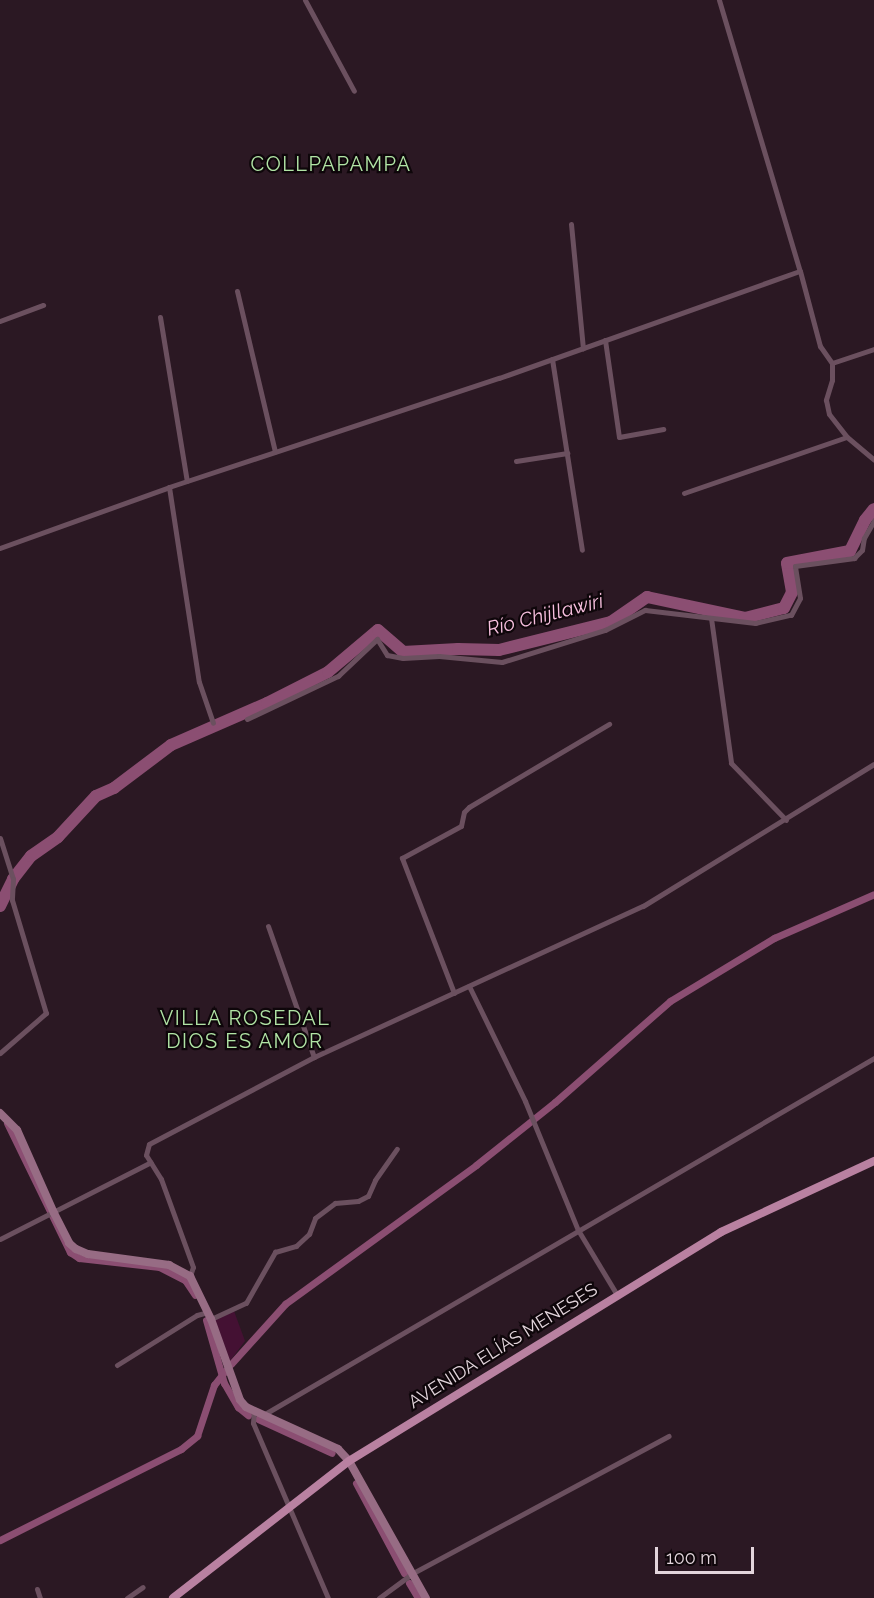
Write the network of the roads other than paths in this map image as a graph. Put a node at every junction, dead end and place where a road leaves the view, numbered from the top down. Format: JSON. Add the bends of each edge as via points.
{"nodes":[{"id":1,"x":306,"y":0,"type":"edge"},
{"id":2,"x":719,"y":0,"type":"edge"},
{"id":3,"x":354,"y":91,"type":"dead end"},
{"id":4,"x":571,"y":224,"type":"dead end"},
{"id":5,"x":800,"y":271,"type":"junction"},
{"id":6,"x":237,"y":291,"type":"dead end"},
{"id":7,"x":43,"y":305,"type":"dead end"},
{"id":8,"x":160,"y":317,"type":"dead end"},
{"id":9,"x":0,"y":321,"type":"edge"},
{"id":10,"x":605,"y":340,"type":"junction"},
{"id":11,"x":583,"y":348,"type":"junction"},
{"id":12,"x":874,"y":349,"type":"edge"},
{"id":13,"x":552,"y":359,"type":"junction"},
{"id":14,"x":832,"y":363,"type":"junction"},
{"id":15,"x":663,"y":429,"type":"dead end"},
{"id":16,"x":847,"y":437,"type":"junction"},
{"id":17,"x":275,"y":452,"type":"junction"},
{"id":18,"x":567,"y":453,"type":"junction"},
{"id":19,"x":874,"y":460,"type":"edge"},
{"id":20,"x":516,"y":461,"type":"dead end"},
{"id":21,"x":187,"y":481,"type":"junction"},
{"id":22,"x":169,"y":487,"type":"junction"},
{"id":23,"x":684,"y":493,"type":"dead end"},
{"id":24,"x":874,"y":521,"type":"edge"},
{"id":25,"x":0,"y":548,"type":"edge"},
{"id":26,"x":582,"y":550,"type":"dead end"},
{"id":27,"x":711,"y":618,"type":"junction"},
{"id":28,"x":247,"y":718,"type":"dead end"},
{"id":29,"x":213,"y":723,"type":"dead end"},
{"id":30,"x":609,"y":724,"type":"dead end"},
{"id":31,"x":874,"y":764,"type":"edge"},
{"id":32,"x":786,"y":820,"type":"junction"},
{"id":33,"x":0,"y":838,"type":"edge"},
{"id":34,"x":268,"y":926,"type":"dead end"},
{"id":35,"x":469,"y":986,"type":"junction"},
{"id":36,"x":454,"y":993,"type":"junction"},
{"id":37,"x":0,"y":1053,"type":"edge"},
{"id":38,"x":314,"y":1057,"type":"junction"},
{"id":39,"x":874,"y":1058,"type":"edge"},
{"id":40,"x":0,"y":1113,"type":"edge"},
{"id":41,"x":397,"y":1149,"type":"dead end"},
{"id":42,"x":874,"y":1161,"type":"edge"},
{"id":43,"x":151,"y":1162,"type":"junction"},
{"id":44,"x":54,"y":1213,"type":"junction"},
{"id":45,"x":578,"y":1230,"type":"junction"},
{"id":46,"x":0,"y":1239,"type":"edge"},
{"id":47,"x":190,"y":1276,"type":"junction"},
{"id":48,"x":617,"y":1295,"type":"junction"},
{"id":49,"x":210,"y":1316,"type":"junction"},
{"id":50,"x":117,"y":1365,"type":"dead end"},
{"id":51,"x":254,"y":1411,"type":"junction"},
{"id":52,"x":262,"y":1415,"type":"junction"},
{"id":53,"x":669,"y":1436,"type":"dead end"},
{"id":54,"x":349,"y":1461,"type":"junction"},
{"id":55,"x":288,"y":1509,"type":"junction"},
{"id":56,"x":413,"y":1573,"type":"junction"},
{"id":57,"x":143,"y":1587,"type":"dead end"},
{"id":58,"x":37,"y":1589,"type":"dead end"},
{"id":59,"x":40,"y":1598,"type":"edge"},
{"id":60,"x":127,"y":1598,"type":"edge"},
{"id":61,"x":173,"y":1598,"type":"edge"},
{"id":62,"x":328,"y":1598,"type":"edge"},
{"id":63,"x":379,"y":1598,"type":"edge"},
{"id":64,"x":426,"y":1598,"type":"edge"}],
"edges":[{"from":1,"to":3,"type":"street"},
{"from":2,"to":5,"type":"street"},
{"from":4,"to":11,"type":"street"},
{"from":5,"to":10,"type":"street"},
{"from":5,"to":14,"type":"street","via":[[819,346]]},
{"from":6,"to":17,"type":"street"},
{"from":7,"to":9,"type":"street"},
{"from":8,"to":21,"type":"street"},
{"from":10,"to":11,"type":"street"},
{"from":10,"to":15,"type":"street","via":[[619,437]]},
{"from":11,"to":13,"type":"street"},
{"from":12,"to":14,"type":"street"},
{"from":13,"to":17,"type":"street"},
{"from":13,"to":18,"type":"street"},
{"from":14,"to":16,"type":"street","via":[[826,400],[829,414]]},
{"from":16,"to":19,"type":"street"},
{"from":16,"to":23,"type":"street"},
{"from":17,"to":21,"type":"street"},
{"from":18,"to":20,"type":"street"},
{"from":18,"to":26,"type":"street"},
{"from":21,"to":22,"type":"street"},
{"from":22,"to":25,"type":"street"},
{"from":22,"to":29,"type":"street","via":[[199,682]]},
{"from":24,"to":27,"type":"street","via":[[862,550],[854,558],[795,566],[800,598],[791,615],[754,623]]},
{"from":27,"to":28,"type":"street","via":[[645,610],[605,630],[502,662],[439,656],[403,658],[387,655],[377,639],[338,676]]},
{"from":27,"to":32,"type":"street","via":[[731,762]]},
{"from":30,"to":36,"type":"street","via":[[469,807],[461,826],[402,858]]},
{"from":31,"to":32,"type":"street"},
{"from":32,"to":35,"type":"street","via":[[643,906]]},
{"from":33,"to":37,"type":"street","via":[[13,879],[12,900],[46,1013]]},
{"from":34,"to":38,"type":"street"},
{"from":35,"to":36,"type":"street"},
{"from":35,"to":45,"type":"street","via":[[530,1115]]},
{"from":36,"to":38,"type":"street"},
{"from":38,"to":43,"type":"street","via":[[149,1144],[146,1155]]},
{"from":39,"to":45,"type":"street"},
{"from":40,"to":44,"type":"street","via":[[17,1130]]},
{"from":41,"to":49,"type":"street","via":[[368,1196],[335,1203],[322,1212],[309,1234],[296,1246],[275,1252],[246,1303]]},
{"from":42,"to":48,"type":"main road","name":"AVENIDA ELÍAS MENESES","via":[[721,1232]]},
{"from":43,"to":44,"type":"street"},
{"from":43,"to":47,"type":"street","via":[[193,1267]]},
{"from":44,"to":46,"type":"street"},
{"from":44,"to":47,"type":"street","via":[[76,1249],[169,1265]]},
{"from":45,"to":48,"type":"street"},
{"from":45,"to":52,"type":"street"},
{"from":47,"to":49,"type":"street"},
{"from":48,"to":54,"type":"main road","name":"AVENIDA ELÍAS MENESES"},
{"from":49,"to":50,"type":"street","via":[[197,1315]]},
{"from":49,"to":51,"type":"street","via":[[240,1400]]},
{"from":51,"to":52,"type":"street"},
{"from":51,"to":55,"type":"street","via":[[253,1423]]},
{"from":52,"to":54,"type":"street","via":[[321,1439]]},
{"from":53,"to":56,"type":"street"},
{"from":54,"to":55,"type":"main road","name":"AVENIDA ELÍAS MENESES"},
{"from":54,"to":56,"type":"street"},
{"from":55,"to":61,"type":"main road","name":"AVENIDA ELÍAS MENESES"},
{"from":55,"to":62,"type":"street"},
{"from":56,"to":63,"type":"street"},
{"from":56,"to":64,"type":"street"},
{"from":57,"to":60,"type":"street"},
{"from":58,"to":59,"type":"street"}]}
